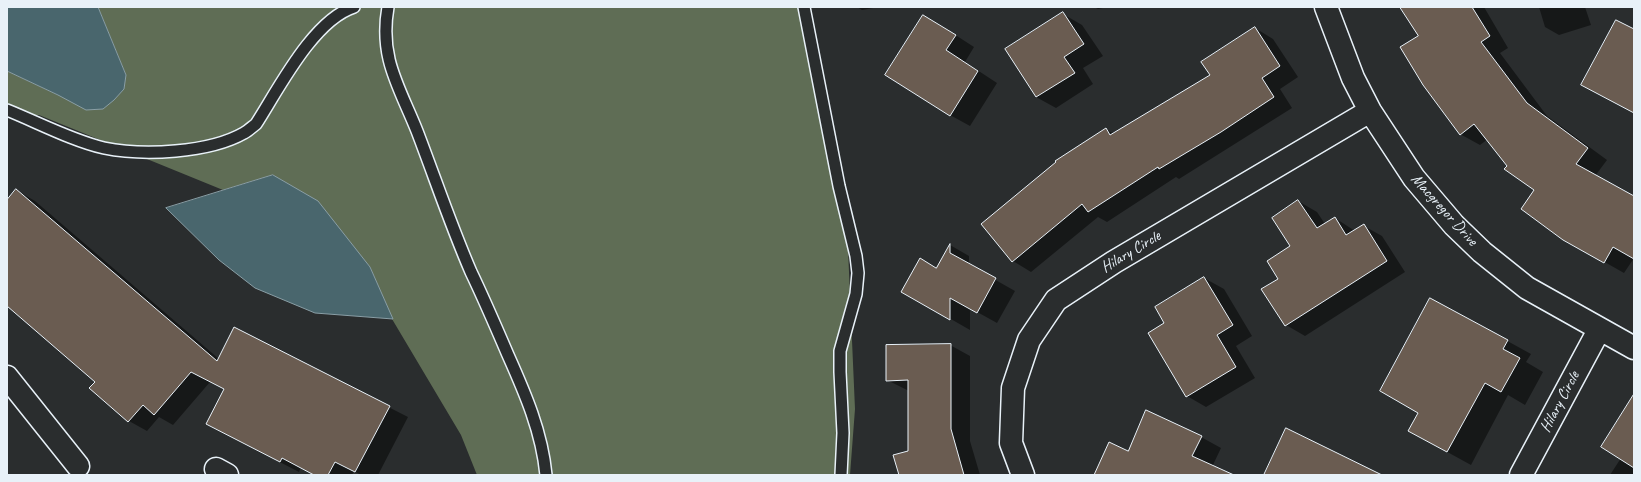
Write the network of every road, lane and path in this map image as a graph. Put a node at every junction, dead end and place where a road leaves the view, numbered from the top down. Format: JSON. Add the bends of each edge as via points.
{"nodes":[{"id":1,"x":354,"y":7,"type":"edge"},
{"id":2,"x":388,"y":7,"type":"edge"},
{"id":3,"x":804,"y":7,"type":"edge"},
{"id":4,"x":1326,"y":7,"type":"edge"},
{"id":5,"x":7,"y":110,"type":"edge"},
{"id":6,"x":1370,"y":111,"type":"junction"},
{"id":7,"x":1599,"y":330,"type":"junction"},
{"id":8,"x":1634,"y":348,"type":"edge"},
{"id":9,"x":7,"y":377,"type":"edge"},
{"id":10,"x":78,"y":466,"type":"dead end"},
{"id":11,"x":546,"y":475,"type":"edge"},
{"id":12,"x":841,"y":475,"type":"edge"},
{"id":13,"x":1023,"y":475,"type":"edge"},
{"id":14,"x":1521,"y":475,"type":"edge"}],
"edges":[{"from":1,"to":5,"type":"lane","via":[[335,17],[307,46],[256,124],[245,133],[226,141],[159,152],[103,148]]},
{"from":2,"to":11,"type":"lane","via":[[386,46],[390,66],[462,251],[529,402]]},
{"from":3,"to":12,"type":"lane","via":[[858,273],[856,294],[840,352],[843,433]]},
{"from":4,"to":6,"type":"street","name":"Macgregor Drive","via":[[1353,78]]},
{"from":6,"to":7,"type":"street","name":"Macgregor Drive","via":[[1414,178],[1454,225],[1482,252],[1527,288]]},
{"from":6,"to":13,"type":"street","name":"Hilary Circle","via":[[1114,262],[1056,300],[1029,340],[1013,388],[1011,443]]},
{"from":7,"to":8,"type":"street","name":"Macgregor Drive"},
{"from":7,"to":14,"type":"street","name":"Hilary Circle"},
{"from":9,"to":10,"type":"street"}]}
